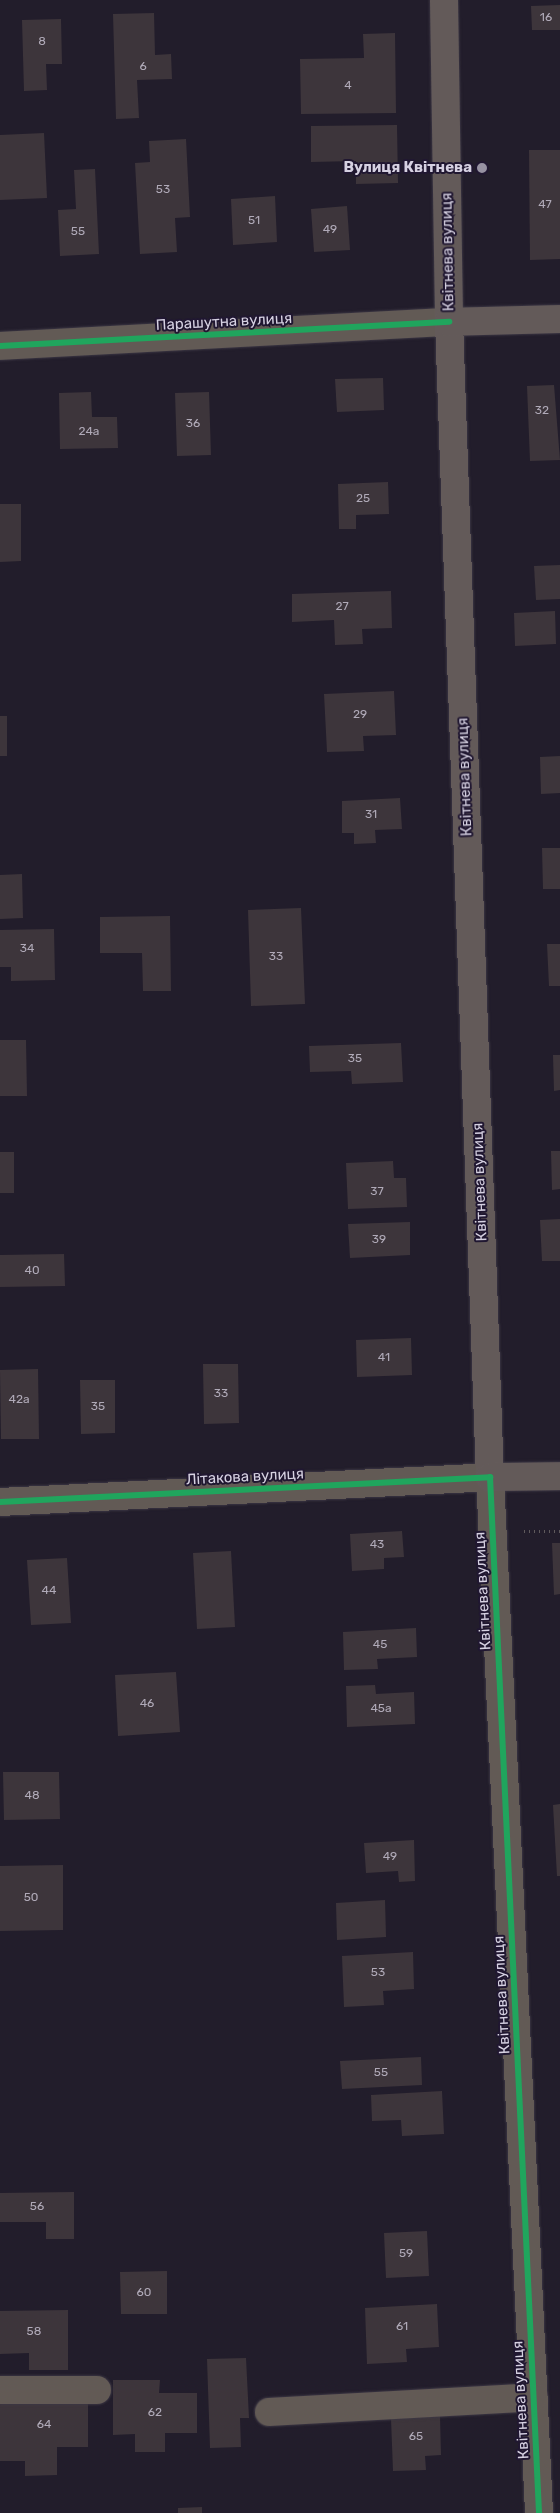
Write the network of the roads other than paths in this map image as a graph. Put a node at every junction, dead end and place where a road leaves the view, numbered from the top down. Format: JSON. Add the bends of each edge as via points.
{"nodes":[{"id":1,"x":444,"y":0,"type":"edge"},
{"id":2,"x":560,"y":320,"type":"edge"},
{"id":3,"x":449,"y":322,"type":"junction"},
{"id":4,"x":0,"y":346,"type":"edge"},
{"id":5,"x":560,"y":1476,"type":"edge"},
{"id":6,"x":490,"y":1477,"type":"junction"},
{"id":7,"x":0,"y":1502,"type":"edge"},
{"id":8,"x":0,"y":2390,"type":"edge"},
{"id":9,"x":97,"y":2390,"type":"dead end"},
{"id":10,"x":534,"y":2397,"type":"junction"},
{"id":11,"x":269,"y":2412,"type":"dead end"},
{"id":12,"x":539,"y":2513,"type":"edge"}],
"edges":[{"from":1,"to":3,"type":"main road","name":"Квітнева вулиця"},
{"from":2,"to":3,"type":"main road","name":"Парашутна вулиця"},
{"from":3,"to":4,"type":"street","name":"Парашутна вулиця"},
{"from":3,"to":6,"type":"main road","name":"Квітнева вулиця"},
{"from":5,"to":6,"type":"main road","name":"Літакова вулиця"},
{"from":6,"to":7,"type":"street","name":"Літакова вулиця"},
{"from":6,"to":10,"type":"street","name":"Квітнева вулиця"},
{"from":8,"to":9,"type":"street"},
{"from":10,"to":11,"type":"street"},
{"from":10,"to":12,"type":"street","name":"Квітнева вулиця"}]}
